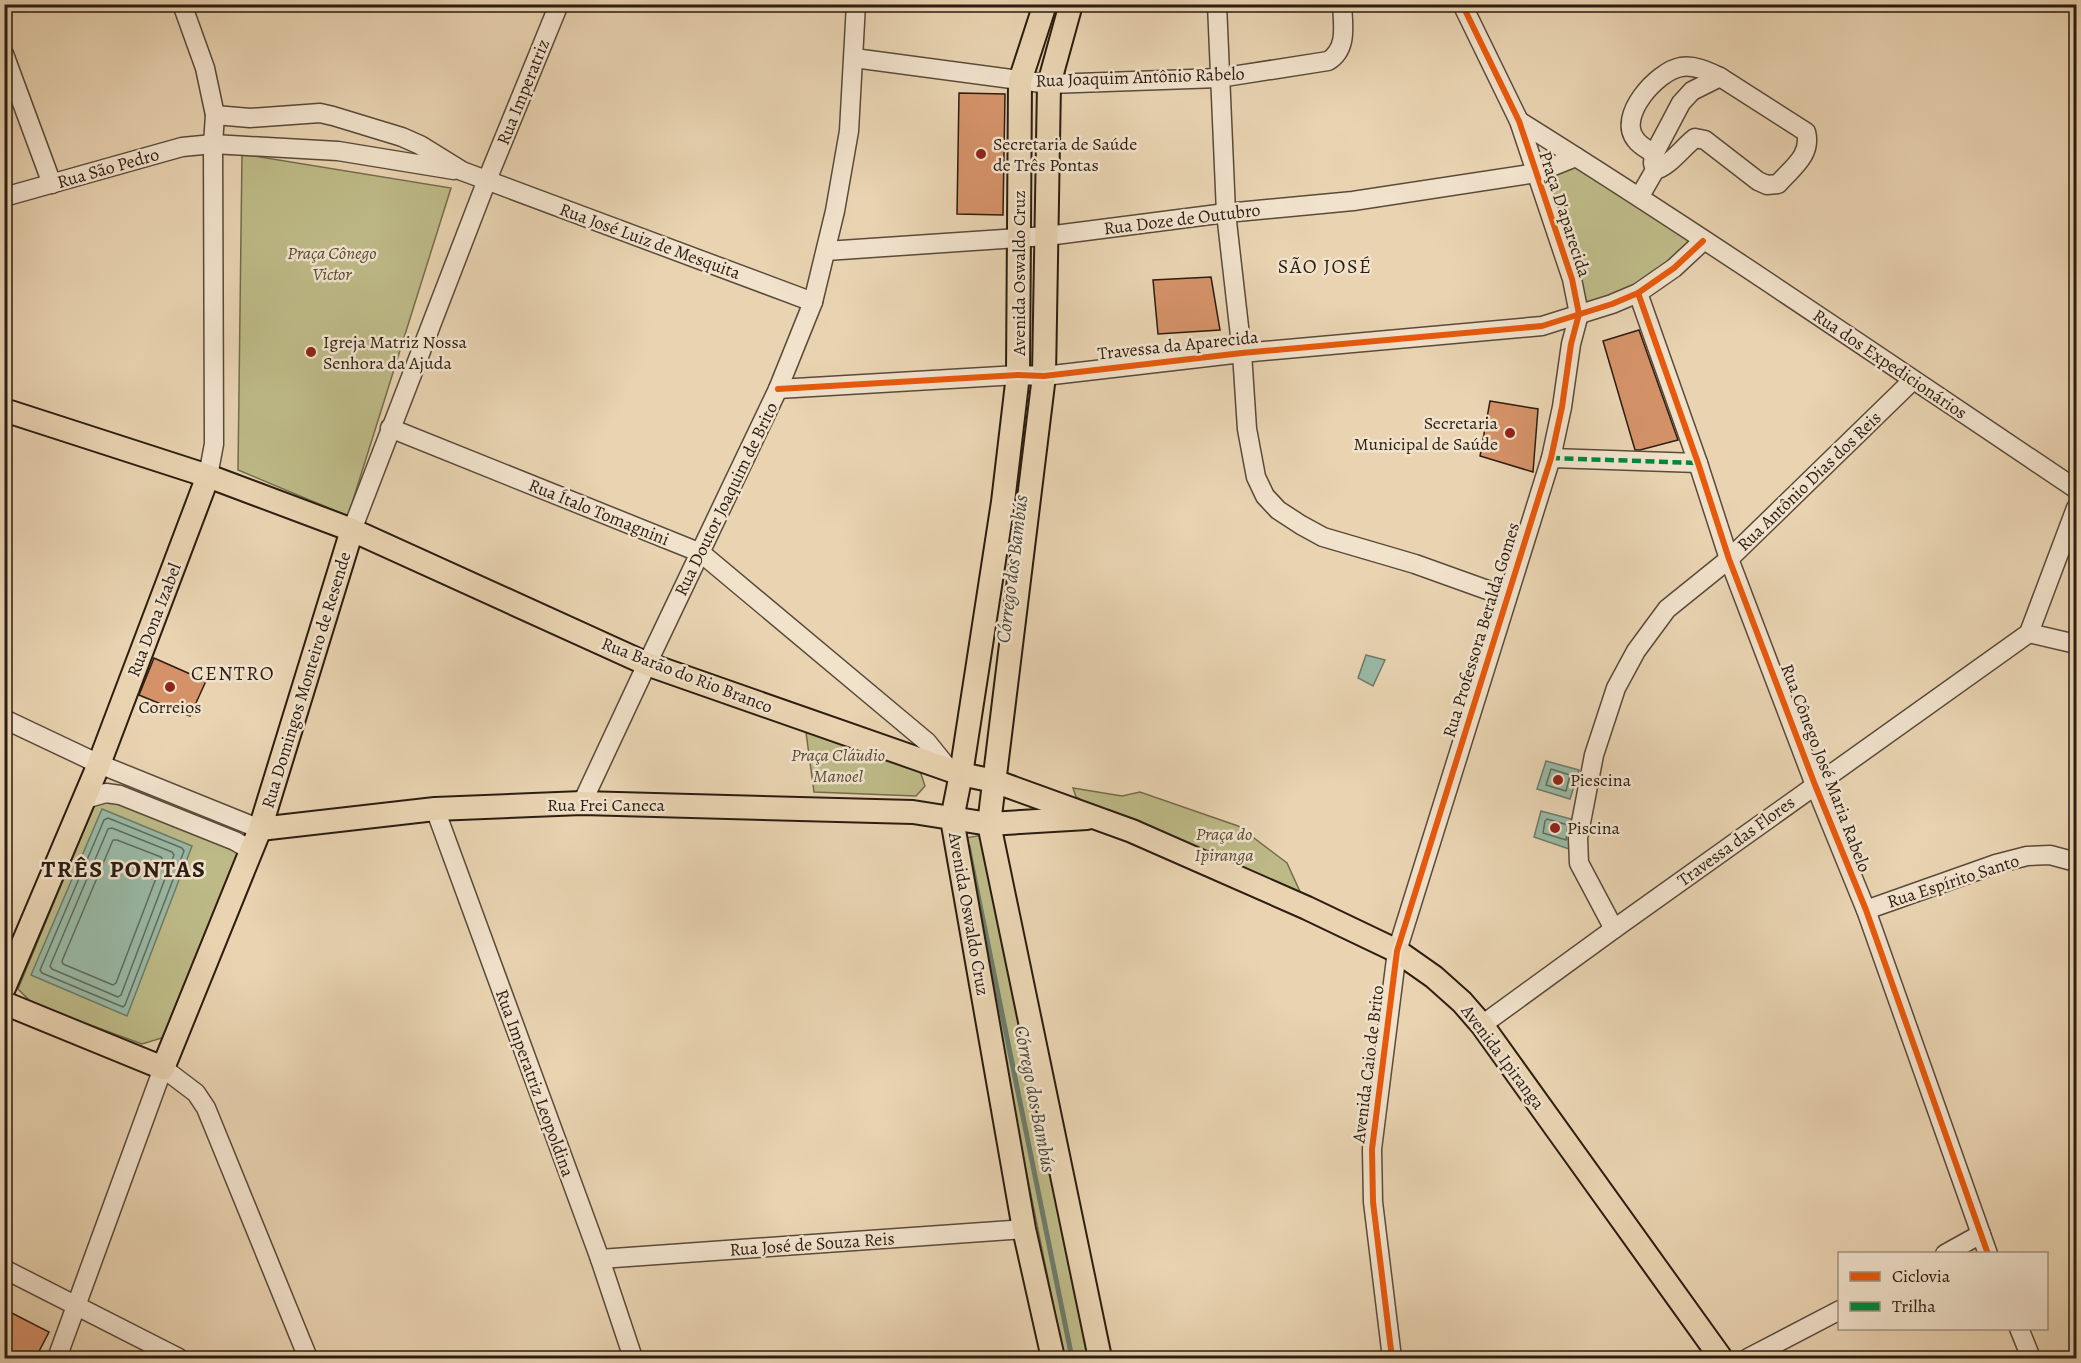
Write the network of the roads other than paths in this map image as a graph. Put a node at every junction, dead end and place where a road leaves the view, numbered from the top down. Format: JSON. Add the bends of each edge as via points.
{"nodes":[{"id":1,"x":182,"y":4,"type":"edge"},
{"id":2,"x":559,"y":4,"type":"edge"},
{"id":3,"x":856,"y":4,"type":"edge"},
{"id":4,"x":1045,"y":4,"type":"edge"},
{"id":5,"x":1071,"y":4,"type":"edge"},
{"id":6,"x":1217,"y":4,"type":"edge"},
{"id":7,"x":1342,"y":4,"type":"edge"},
{"id":8,"x":1462,"y":4,"type":"edge"},
{"id":9,"x":4,"y":54,"type":"edge"},
{"id":10,"x":854,"y":58,"type":"junction"},
{"id":11,"x":1720,"y":77,"type":"junction"},
{"id":12,"x":1219,"y":78,"type":"junction"},
{"id":13,"x":1020,"y":81,"type":"junction"},
{"id":14,"x":1049,"y":84,"type":"junction"},
{"id":15,"x":215,"y":116,"type":"junction"},
{"id":16,"x":1519,"y":121,"type":"junction"},
{"id":17,"x":213,"y":144,"type":"junction"},
{"id":18,"x":1576,"y":157,"type":"junction"},
{"id":19,"x":1655,"y":162,"type":"junction"},
{"id":20,"x":462,"y":171,"type":"junction"},
{"id":21,"x":1536,"y":173,"type":"junction"},
{"id":22,"x":487,"y":180,"type":"junction"},
{"id":23,"x":52,"y":184,"type":"junction"},
{"id":24,"x":1640,"y":196,"type":"junction"},
{"id":25,"x":4,"y":197,"type":"edge"},
{"id":26,"x":1226,"y":213,"type":"junction"},
{"id":27,"x":1047,"y":236,"type":"junction"},
{"id":28,"x":1019,"y":237,"type":"junction"},
{"id":29,"x":1703,"y":241,"type":"junction"},
{"id":30,"x":826,"y":251,"type":"junction"},
{"id":31,"x":1638,"y":293,"type":"junction"},
{"id":32,"x":813,"y":302,"type":"junction"},
{"id":33,"x":1579,"y":314,"type":"junction"},
{"id":34,"x":1242,"y":353,"type":"junction"},
{"id":35,"x":1018,"y":375,"type":"junction"},
{"id":36,"x":1044,"y":376,"type":"junction"},
{"id":37,"x":1913,"y":380,"type":"junction"},
{"id":38,"x":778,"y":389,"type":"junction"},
{"id":39,"x":4,"y":410,"type":"edge"},
{"id":40,"x":390,"y":428,"type":"junction"},
{"id":41,"x":1551,"y":458,"type":"junction"},
{"id":42,"x":1698,"y":463,"type":"junction"},
{"id":43,"x":208,"y":476,"type":"junction"},
{"id":44,"x":2076,"y":489,"type":"edge"},
{"id":45,"x":2076,"y":508,"type":"edge"},
{"id":46,"x":352,"y":530,"type":"junction"},
{"id":47,"x":701,"y":553,"type":"junction"},
{"id":48,"x":1729,"y":559,"type":"junction"},
{"id":49,"x":1507,"y":597,"type":"junction"},
{"id":50,"x":2029,"y":633,"type":"junction"},
{"id":51,"x":2076,"y":644,"type":"edge"},
{"id":52,"x":646,"y":664,"type":"junction"},
{"id":53,"x":4,"y":719,"type":"edge"},
{"id":54,"x":925,"y":750,"type":"junction"},
{"id":55,"x":99,"y":764,"type":"junction"},
{"id":56,"x":955,"y":771,"type":"junction"},
{"id":57,"x":994,"y":781,"type":"junction"},
{"id":58,"x":1815,"y":785,"type":"junction"},
{"id":59,"x":85,"y":799,"type":"junction"},
{"id":60,"x":582,"y":803,"type":"junction"},
{"id":61,"x":435,"y":809,"type":"junction"},
{"id":62,"x":1097,"y":818,"type":"junction"},
{"id":63,"x":952,"y":819,"type":"junction"},
{"id":64,"x":989,"y":824,"type":"junction"},
{"id":65,"x":260,"y":829,"type":"junction"},
{"id":66,"x":252,"y":851,"type":"junction"},
{"id":67,"x":2076,"y":862,"type":"edge"},
{"id":68,"x":1866,"y":910,"type":"junction"},
{"id":69,"x":1614,"y":929,"type":"junction"},
{"id":70,"x":1397,"y":951,"type":"junction"},
{"id":71,"x":4,"y":988,"type":"edge"},
{"id":72,"x":4,"y":1003,"type":"edge"},
{"id":73,"x":1482,"y":1025,"type":"junction"},
{"id":74,"x":164,"y":1068,"type":"junction"},
{"id":75,"x":1024,"y":1228,"type":"junction"},
{"id":76,"x":1981,"y":1234,"type":"junction"},
{"id":77,"x":1949,"y":1252,"type":"edge"},
{"id":78,"x":1987,"y":1252,"type":"edge"},
{"id":79,"x":600,"y":1259,"type":"junction"},
{"id":80,"x":4,"y":1269,"type":"edge"},
{"id":81,"x":76,"y":1305,"type":"junction"},
{"id":82,"x":1838,"y":1311,"type":"edge"},
{"id":83,"x":2019,"y":1330,"type":"edge"},
{"id":84,"x":57,"y":1359,"type":"edge"},
{"id":85,"x":179,"y":1359,"type":"edge"},
{"id":86,"x":308,"y":1359,"type":"edge"},
{"id":87,"x":633,"y":1359,"type":"edge"},
{"id":88,"x":1053,"y":1359,"type":"edge"},
{"id":89,"x":1100,"y":1359,"type":"edge"},
{"id":90,"x":1392,"y":1359,"type":"edge"},
{"id":91,"x":1721,"y":1359,"type":"edge"},
{"id":92,"x":1748,"y":1359,"type":"edge"},
{"id":93,"x":2031,"y":1359,"type":"edge"}],
"edges":[{"from":1,"to":15,"type":"street","via":[[205,68]]},
{"from":2,"to":22,"type":"street","name":"Rua Imperatriz"},
{"from":3,"to":10,"type":"street","name":"Rua Doutor Joaquim de Brito"},
{"from":4,"to":13,"type":"main road","name":"Avenida Oswaldo Cruz"},
{"from":5,"to":14,"type":"main road","name":"Avenida Oswaldo Cruz"},
{"from":6,"to":12,"type":"street"},
{"from":7,"to":12,"type":"street","name":"Rua Joaquim Antônio Rabelo","via":[[1343,37],[1340,49],[1328,62]]},
{"from":8,"to":16,"type":"street"},
{"from":9,"to":23,"type":"street"},
{"from":10,"to":13,"type":"street","name":"Rua Joaquim Antônio Rabelo"},
{"from":10,"to":30,"type":"street","name":"Rua Doutor Joaquim de Brito","via":[[849,131]]},
{"from":11,"to":19,"type":"street","via":[[1692,91],[1681,103]]},
{"from":11,"to":19,"type":"street","via":[[1695,66],[1679,67],[1651,85],[1636,105],[1630,128],[1635,140]]},
{"from":11,"to":19,"type":"street","via":[[1806,132],[1809,143],[1804,155],[1778,184],[1767,185],[1705,140],[1695,138],[1663,168]]},
{"from":12,"to":14,"type":"street","name":"Rua Joaquim Antônio Rabelo"},
{"from":12,"to":26,"type":"street"},
{"from":13,"to":14,"type":"street","name":"Rua Joaquim Antônio Rabelo"},
{"from":13,"to":28,"type":"main road","name":"Avenida Oswaldo Cruz"},
{"from":14,"to":27,"type":"main road","name":"Avenida Oswaldo Cruz"},
{"from":15,"to":17,"type":"street"},
{"from":15,"to":20,"type":"street","via":[[320,113],[402,137]]},
{"from":16,"to":18,"type":"street","name":"Praça D'aparecida"},
{"from":16,"to":21,"type":"street","name":"Praça D'aparecida"},
{"from":17,"to":20,"type":"street","via":[[338,151]]},
{"from":17,"to":23,"type":"street","name":"Rua São Pedro","via":[[182,147]]},
{"from":17,"to":43,"type":"street","via":[[214,444]]},
{"from":18,"to":21,"type":"street","name":"Praça D'aparecida"},
{"from":18,"to":24,"type":"street","name":"Praça D'aparecida"},
{"from":19,"to":24,"type":"street"},
{"from":20,"to":22,"type":"street","name":"Rua José Luiz de Mesquita"},
{"from":21,"to":26,"type":"street","name":"Rua Doze de Outubro","via":[[1353,201]]},
{"from":21,"to":33,"type":"street","name":"Praça D'aparecida","via":[[1572,279]]},
{"from":22,"to":32,"type":"street","name":"Rua José Luiz de Mesquita"},
{"from":22,"to":40,"type":"street"},
{"from":23,"to":25,"type":"street","name":"Rua São Pedro"},
{"from":24,"to":29,"type":"street","name":"Praça D'aparecida"},
{"from":26,"to":27,"type":"street","name":"Rua Doze de Outubro"},
{"from":26,"to":34,"type":"street"},
{"from":27,"to":28,"type":"street","name":"Rua Doze de Outubro"},
{"from":27,"to":36,"type":"main road","name":"Avenida Oswaldo Cruz"},
{"from":28,"to":30,"type":"street","name":"Rua Doze de Outubro"},
{"from":28,"to":35,"type":"main road","name":"Avenida Oswaldo Cruz"},
{"from":29,"to":31,"type":"street"},
{"from":29,"to":37,"type":"street","name":"Rua dos Expedicionários"},
{"from":30,"to":32,"type":"street","name":"Rua Doutor Joaquim de Brito"},
{"from":31,"to":33,"type":"street"},
{"from":31,"to":42,"type":"street","name":"Rua Cônego José Maria Rabelo"},
{"from":32,"to":38,"type":"street","name":"Rua Doutor Joaquim de Brito"},
{"from":33,"to":34,"type":"street","name":"Travessa da Aparecida","via":[[1542,326]]},
{"from":33,"to":41,"type":"street","name":"Rua Professora Beralda Gomes"},
{"from":34,"to":36,"type":"street","name":"Travessa da Aparecida"},
{"from":34,"to":49,"type":"street","via":[[1247,429],[1256,477],[1265,496],[1278,510],[1323,537]]},
{"from":35,"to":36,"type":"street","name":"Travessa da Aparecida"},
{"from":35,"to":38,"type":"street","name":"Travessa da Aparecida"},
{"from":35,"to":56,"type":"main road","name":"Avenida Oswaldo Cruz","via":[[1003,502]]},
{"from":36,"to":57,"type":"main road","name":"Avenida Oswaldo Cruz"},
{"from":37,"to":44,"type":"street","name":"Rua dos Expedicionários"},
{"from":37,"to":48,"type":"street","name":"Rua Antônio Dias dos Reis"},
{"from":38,"to":47,"type":"street","name":"Rua Doutor Joaquim de Brito"},
{"from":39,"to":43,"type":"main road"},
{"from":40,"to":46,"type":"street"},
{"from":40,"to":47,"type":"street","name":"Rua Ítalo Tomagnini"},
{"from":41,"to":42,"type":"street"},
{"from":41,"to":49,"type":"street","name":"Rua Professora Beralda Gomes"},
{"from":42,"to":48,"type":"street","name":"Rua Cônego José Maria Rabelo"},
{"from":43,"to":46,"type":"main road"},
{"from":43,"to":55,"type":"main road","name":"Rua Dona Izabel"},
{"from":45,"to":50,"type":"street"},
{"from":46,"to":52,"type":"main road","name":"Rua Barão do Rio Branco"},
{"from":46,"to":65,"type":"main road","name":"Rua Domingos Monteiro de Resende"},
{"from":47,"to":52,"type":"street","name":"Rua Doutor Joaquim de Brito"},
{"from":47,"to":54,"type":"street","name":"Rua Ítalo Tomagnini"},
{"from":48,"to":58,"type":"street","name":"Rua Cônego José Maria Rabelo"},
{"from":48,"to":69,"type":"street","name":"Rua Antônio Dias dos Reis","via":[[1667,609],[1636,651],[1616,687],[1594,755],[1578,838],[1579,863]]},
{"from":49,"to":70,"type":"street","name":"Rua Professora Beralda Gomes"},
{"from":50,"to":51,"type":"street"},
{"from":50,"to":58,"type":"street","name":"Travessa das Flores"},
{"from":52,"to":54,"type":"main road","name":"Rua Barão do Rio Branco"},
{"from":52,"to":60,"type":"street","name":"Rua Doutor Joaquim de Brito"},
{"from":53,"to":55,"type":"street"},
{"from":54,"to":56,"type":"main road","name":"Rua Barão do Rio Branco"},
{"from":55,"to":59,"type":"main road","name":"Rua Dona Izabel"},
{"from":55,"to":65,"type":"street"},
{"from":56,"to":57,"type":"main road","name":"Rua Barão do Rio Branco"},
{"from":56,"to":63,"type":"main road","name":"Avenida Oswaldo Cruz"},
{"from":57,"to":62,"type":"main road","name":"Avenida Ipiranga"},
{"from":57,"to":64,"type":"main road","name":"Avenida Oswaldo Cruz"},
{"from":58,"to":68,"type":"street","name":"Rua Cônego José Maria Rabelo"},
{"from":58,"to":69,"type":"street","name":"Travessa das Flores"},
{"from":59,"to":66,"type":"street","via":[[106,793],[120,795]]},
{"from":59,"to":71,"type":"main road","name":"Rua Dona Izabel"},
{"from":60,"to":61,"type":"main road","name":"Rua Frei Caneca"},
{"from":60,"to":63,"type":"main road","name":"Rua Frei Caneca","via":[[913,812]]},
{"from":61,"to":65,"type":"main road","name":"Rua Frei Caneca"},
{"from":61,"to":79,"type":"street","name":"Rua Imperatriz Leopoldina"},
{"from":62,"to":64,"type":"main road","name":"Avenida Ipiranga"},
{"from":62,"to":70,"type":"main road","name":"Avenida Ipiranga"},
{"from":63,"to":64,"type":"main road","name":"Rua Frei Caneca"},
{"from":63,"to":75,"type":"main road","name":"Avenida Oswaldo Cruz"},
{"from":64,"to":89,"type":"main road","name":"Avenida Oswaldo Cruz"},
{"from":65,"to":66,"type":"main road","name":"Rua Domingos Monteiro de Resende"},
{"from":66,"to":74,"type":"main road","name":"Rua Domingos Monteiro de Resende"},
{"from":67,"to":68,"type":"street","name":"Rua Espírito Santo","via":[[2050,855],[2027,856]]},
{"from":68,"to":76,"type":"street","name":"Rua Cônego José Maria Rabelo"},
{"from":69,"to":73,"type":"street","name":"Travessa das Flores"},
{"from":70,"to":73,"type":"main road","name":"Avenida Ipiranga","via":[[1434,977]]},
{"from":70,"to":90,"type":"street","name":"Avenida Caio de Brito","via":[[1372,1149],[1373,1202]]},
{"from":72,"to":74,"type":"main road"},
{"from":73,"to":91,"type":"main road","name":"Avenida Ipiranga"},
{"from":74,"to":81,"type":"street"},
{"from":74,"to":86,"type":"street","via":[[196,1093],[206,1108]]},
{"from":75,"to":79,"type":"street","name":"Rua José de Souza Reis"},
{"from":75,"to":88,"type":"main road","name":"Avenida Oswaldo Cruz"},
{"from":76,"to":77,"type":"street"},
{"from":76,"to":78,"type":"street","name":"Rua Cônego José Maria Rabelo"},
{"from":79,"to":87,"type":"street","name":"Rua Imperatriz Leopoldina"},
{"from":80,"to":81,"type":"street"},
{"from":81,"to":84,"type":"street"},
{"from":81,"to":85,"type":"street"},
{"from":82,"to":92,"type":"street"},
{"from":83,"to":93,"type":"street"}]}
